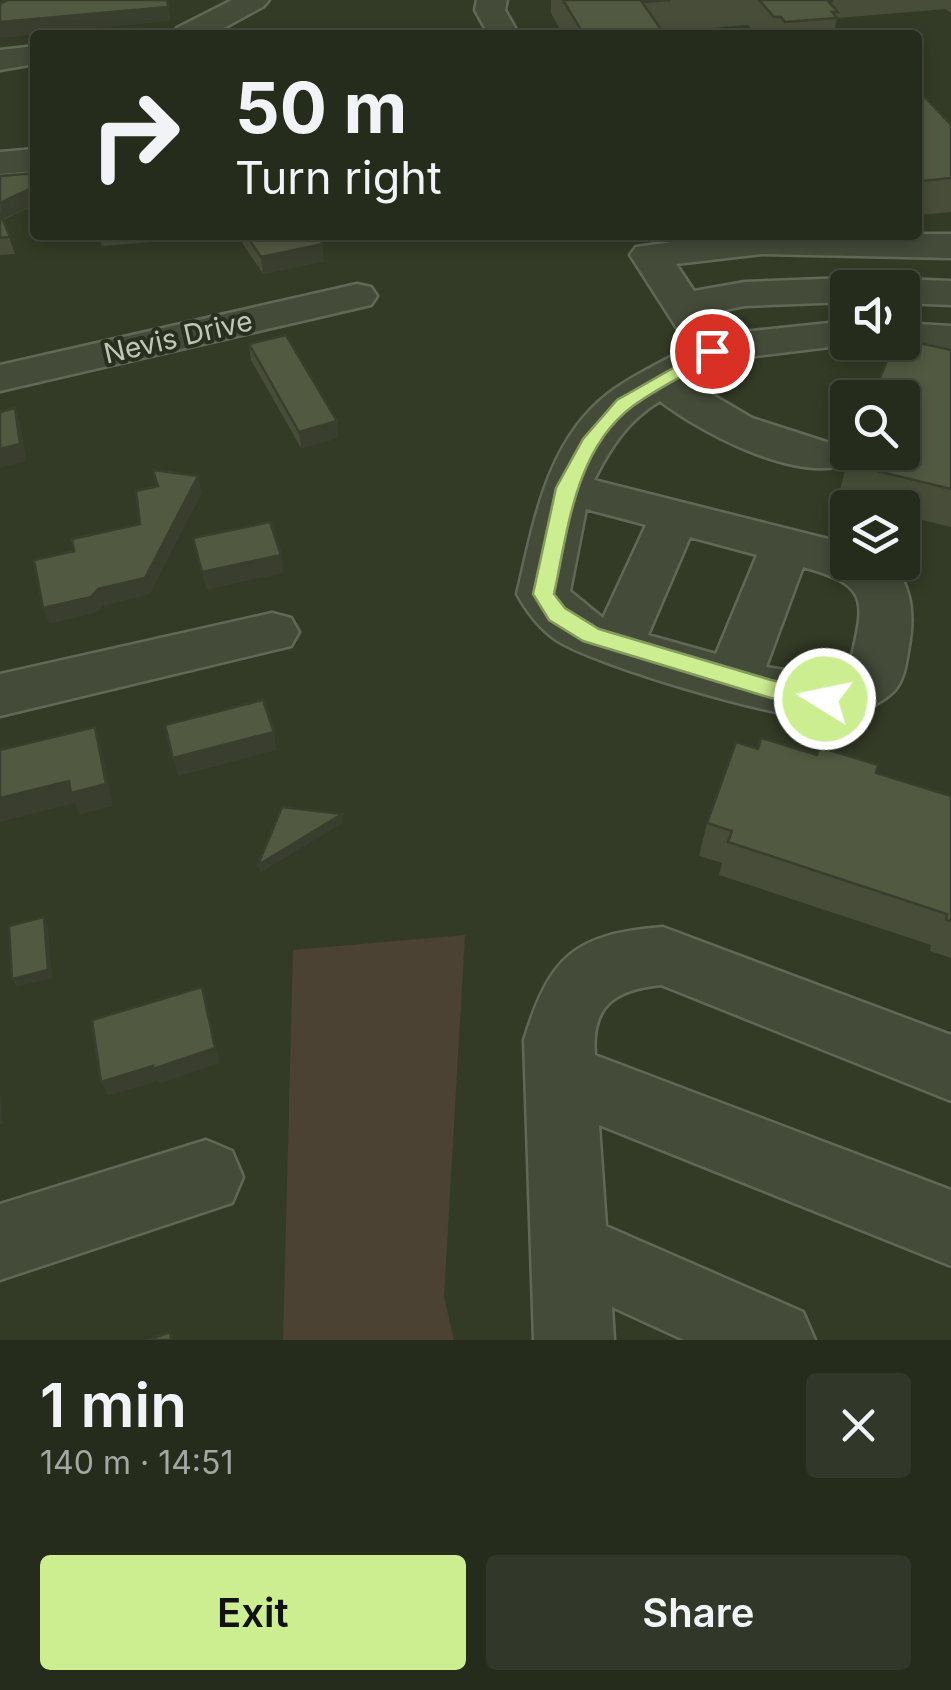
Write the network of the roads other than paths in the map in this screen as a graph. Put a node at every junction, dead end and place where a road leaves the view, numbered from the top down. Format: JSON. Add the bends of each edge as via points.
{"nodes":[{"id":1,"x":254,"y":0,"type":"edge"},
{"id":2,"x":492,"y":0,"type":"edge"},
{"id":3,"x":197,"y":30,"type":"edge"},
{"id":4,"x":501,"y":30,"type":"edge"},
{"id":5,"x":30,"y":56,"type":"edge"},
{"id":6,"x":0,"y":60,"type":"edge"},
{"id":7,"x":30,"y":160,"type":"edge"},
{"id":8,"x":0,"y":163,"type":"edge"},
{"id":9,"x":806,"y":240,"type":"edge"},
{"id":10,"x":874,"y":240,"type":"edge"},
{"id":11,"x":644,"y":245,"type":"edge"},
{"id":12,"x":951,"y":246,"type":"edge"},
{"id":13,"x":830,"y":291,"type":"edge"},
{"id":14,"x":920,"y":292,"type":"edge"},
{"id":15,"x":951,"y":294,"type":"edge"},
{"id":16,"x":357,"y":296,"type":"dead end"},
{"id":17,"x":682,"y":306,"type":"junction"},
{"id":18,"x":830,"y":335,"type":"edge"},
{"id":19,"x":920,"y":337,"type":"edge"},
{"id":20,"x":951,"y":338,"type":"edge"},
{"id":21,"x":712,"y":351,"type":"junction"},
{"id":22,"x":0,"y":378,"type":"edge"},
{"id":23,"x":661,"y":380,"type":"junction"},
{"id":24,"x":822,"y":456,"type":"dead end"},
{"id":25,"x":566,"y":488,"type":"junction"},
{"id":26,"x":675,"y":516,"type":"junction"},
{"id":27,"x":786,"y":545,"type":"junction"},
{"id":28,"x":830,"y":557,"type":"edge"},
{"id":29,"x":879,"y":580,"type":"edge"},
{"id":30,"x":272,"y":632,"type":"dead end"},
{"id":31,"x":618,"y":643,"type":"junction"},
{"id":32,"x":734,"y":678,"type":"junction"},
{"id":33,"x":0,"y":695,"type":"edge"},
{"id":34,"x":951,"y":1068,"type":"edge"},
{"id":35,"x":560,"y":1075,"type":"junction"},
{"id":36,"x":206,"y":1177,"type":"dead end"},
{"id":37,"x":951,"y":1228,"type":"edge"},
{"id":38,"x":0,"y":1242,"type":"edge"},
{"id":39,"x":568,"y":1248,"type":"junction"},
{"id":40,"x":574,"y":1340,"type":"edge"},
{"id":41,"x":775,"y":1340,"type":"edge"}],
"edges":[{"from":1,"to":3,"type":"street"},
{"from":2,"to":4,"type":"street"},
{"from":5,"to":6,"type":"street"},
{"from":7,"to":8,"type":"street"},
{"from":9,"to":11,"type":"street"},
{"from":10,"to":12,"type":"street"},
{"from":11,"to":17,"type":"street"},
{"from":13,"to":17,"type":"street","via":[[746,294]]},
{"from":14,"to":15,"type":"street"},
{"from":16,"to":22,"type":"street","name":"Nevis Drive"},
{"from":17,"to":21,"type":"street"},
{"from":18,"to":21,"type":"street"},
{"from":19,"to":20,"type":"street"},
{"from":21,"to":23,"type":"street"},
{"from":23,"to":24,"type":"street","via":[[718,422]]},
{"from":23,"to":25,"type":"street","via":[[623,404],[590,443]]},
{"from":25,"to":26,"type":"street"},
{"from":25,"to":31,"type":"street","via":[[544,594],[557,614]]},
{"from":26,"to":27,"type":"street"},
{"from":26,"to":31,"type":"street"},
{"from":27,"to":28,"type":"street"},
{"from":27,"to":32,"type":"street"},
{"from":29,"to":32,"type":"street","via":[[888,600],[876,675],[856,690],[825,699]]},
{"from":30,"to":33,"type":"street"},
{"from":31,"to":32,"type":"street"},
{"from":34,"to":35,"type":"street","via":[[663,956],[620,959],[588,976],[568,1003],[558,1040]]},
{"from":35,"to":37,"type":"street"},
{"from":35,"to":39,"type":"street"},
{"from":36,"to":38,"type":"street"},
{"from":39,"to":40,"type":"street"},
{"from":39,"to":41,"type":"street"}]}
